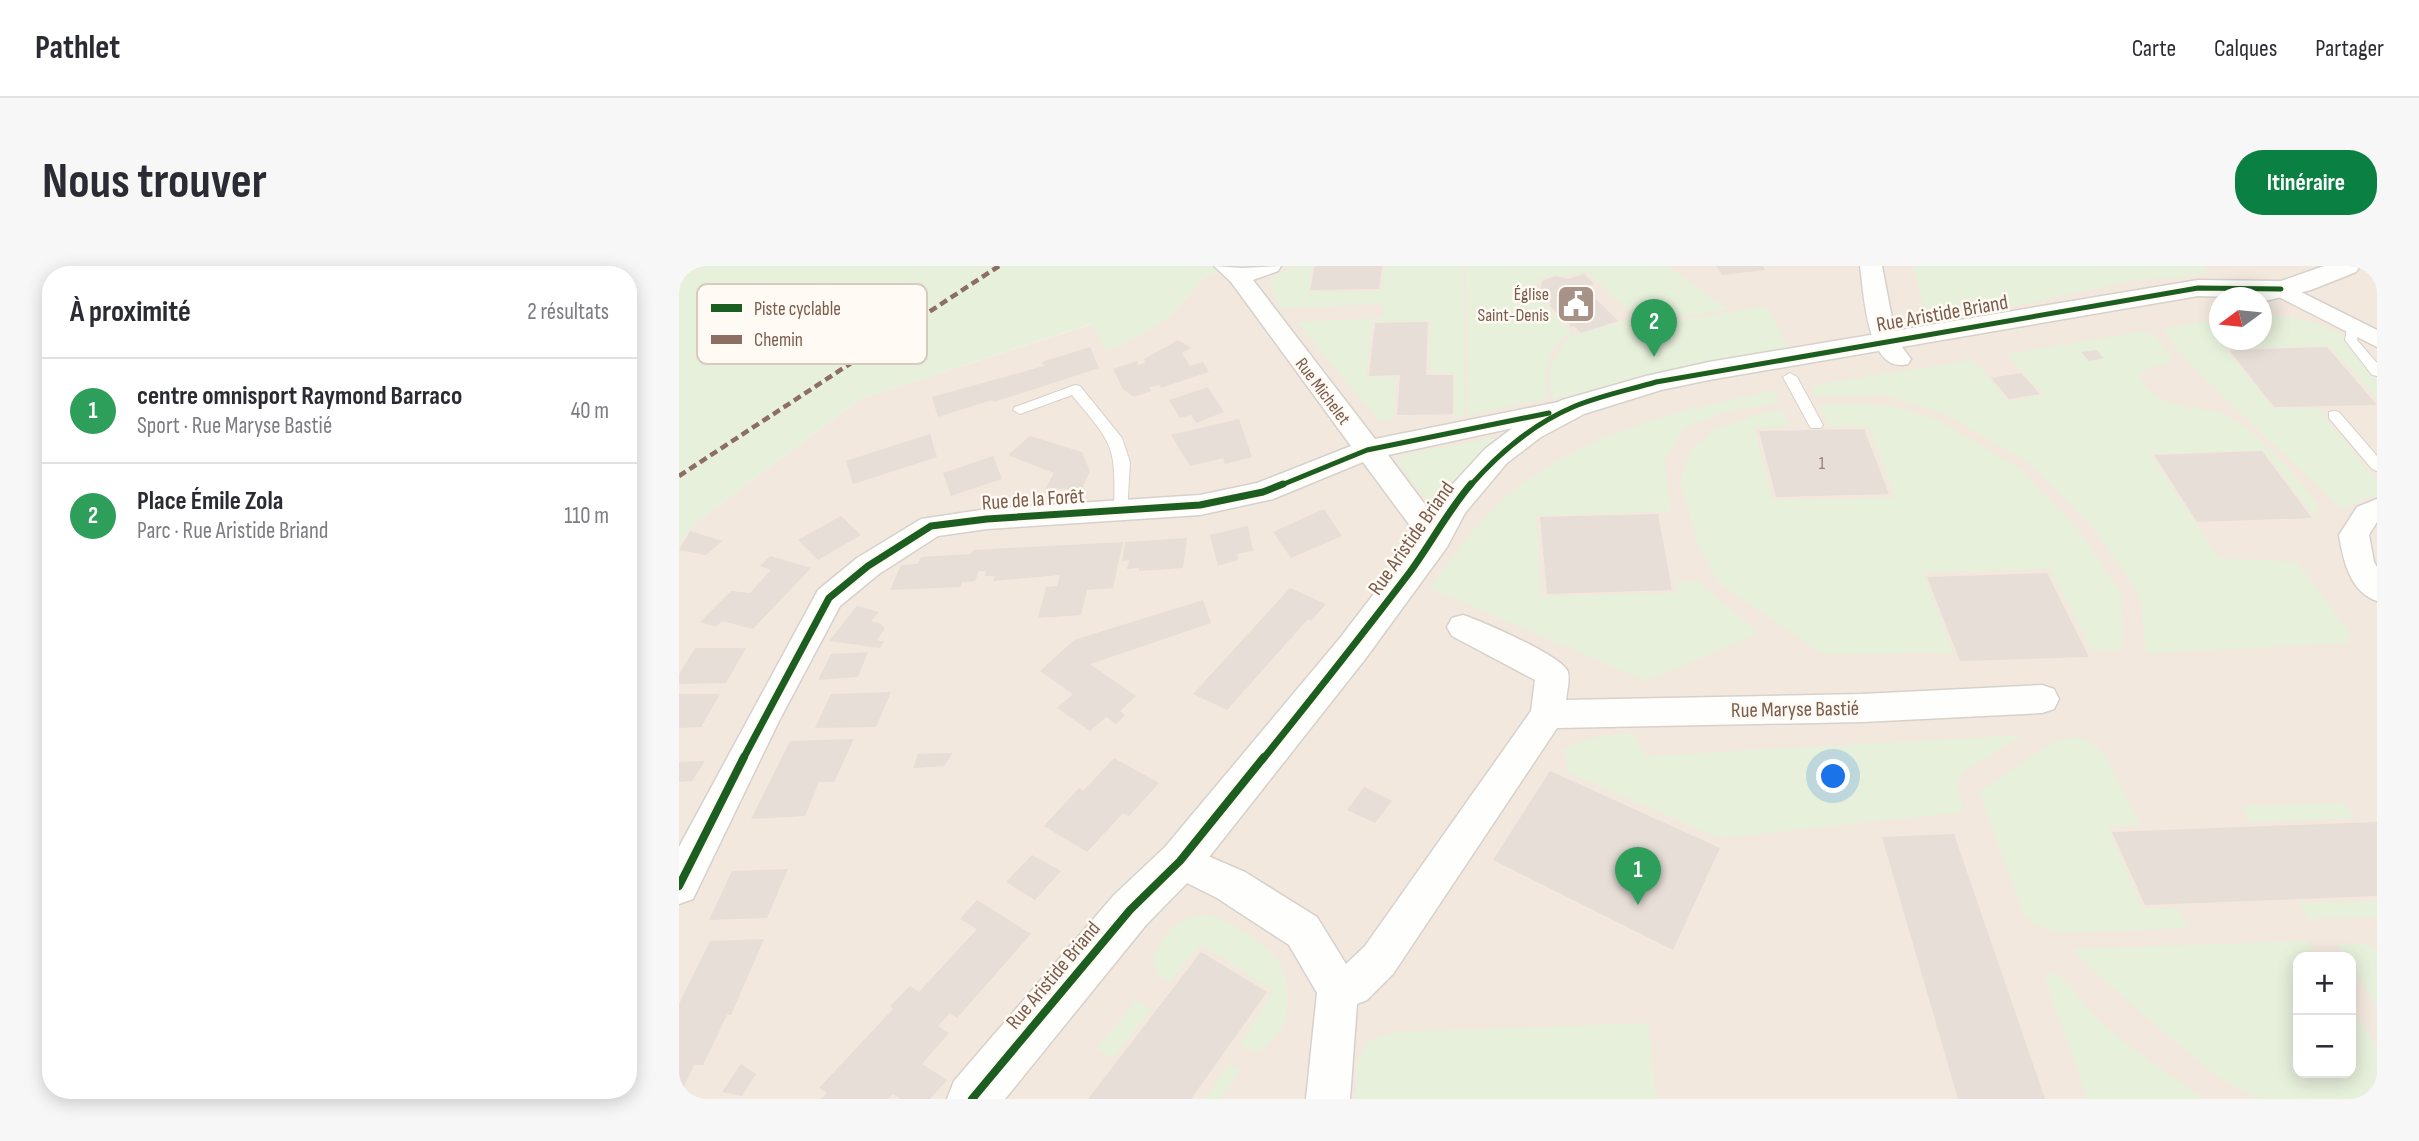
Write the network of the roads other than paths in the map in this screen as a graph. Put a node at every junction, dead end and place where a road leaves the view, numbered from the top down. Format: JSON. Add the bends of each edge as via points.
{"nodes":[{"id":1,"x":1271,"y":266,"type":"edge"},
{"id":2,"x":1871,"y":266,"type":"edge"},
{"id":3,"x":2234,"y":266,"type":"edge"},
{"id":4,"x":2347,"y":266,"type":"edge"},
{"id":5,"x":1232,"y":271,"type":"edge"},
{"id":6,"x":2281,"y":289,"type":"junction"},
{"id":7,"x":2272,"y":291,"type":"edge"},
{"id":8,"x":2209,"y":305,"type":"edge"},
{"id":9,"x":2353,"y":327,"type":"junction"},
{"id":10,"x":2377,"y":340,"type":"edge"},
{"id":11,"x":1892,"y":350,"type":"junction"},
{"id":12,"x":2377,"y":372,"type":"edge"},
{"id":13,"x":1790,"y":377,"type":"junction"},
{"id":14,"x":1573,"y":407,"type":"junction"},
{"id":15,"x":1020,"y":410,"type":"dead end"},
{"id":16,"x":2334,"y":415,"type":"dead end"},
{"id":17,"x":1816,"y":425,"type":"dead end"},
{"id":18,"x":1367,"y":450,"type":"junction"},
{"id":19,"x":2377,"y":466,"type":"edge"},
{"id":20,"x":2377,"y":509,"type":"edge"},
{"id":21,"x":1122,"y":510,"type":"junction"},
{"id":22,"x":1435,"y":538,"type":"junction"},
{"id":23,"x":2377,"y":589,"type":"edge"},
{"id":24,"x":1462,"y":627,"type":"dead end"},
{"id":25,"x":2042,"y":699,"type":"dead end"},
{"id":26,"x":1548,"y":713,"type":"junction"},
{"id":27,"x":1180,"y":861,"type":"junction"},
{"id":28,"x":679,"y":886,"type":"edge"},
{"id":29,"x":1338,"y":989,"type":"junction"},
{"id":30,"x":972,"y":1099,"type":"edge"},
{"id":31,"x":1328,"y":1099,"type":"edge"}],
"edges":[{"from":1,"to":5,"type":"street"},
{"from":2,"to":11,"type":"street","via":[[1871,304]]},
{"from":3,"to":6,"type":"street"},
{"from":4,"to":6,"type":"street"},
{"from":5,"to":18,"type":"street","name":"Rue Michelet"},
{"from":6,"to":7,"type":"street"},
{"from":6,"to":9,"type":"street"},
{"from":6,"to":11,"type":"street","name":"Rue Aristide Briand","via":[[2198,288]]},
{"from":8,"to":11,"type":"street","name":"Rue Aristide Briand"},
{"from":9,"to":10,"type":"street"},
{"from":9,"to":12,"type":"lane","via":[[2351,341]]},
{"from":11,"to":13,"type":"street","name":"Rue Aristide Briand"},
{"from":11,"to":14,"type":"street","name":"Rue Aristide Briand","via":[[1656,382]]},
{"from":13,"to":17,"type":"lane"},
{"from":13,"to":22,"type":"street","name":"Rue Aristide Briand","via":[[1672,398],[1614,418],[1552,448],[1499,482]]},
{"from":14,"to":18,"type":"street","name":"Rue de la Forêt"},
{"from":14,"to":22,"type":"street","name":"Rue Aristide Briand","via":[[1530,430],[1496,456],[1451,507]]},
{"from":15,"to":21,"type":"lane","via":[[1076,389],[1115,438],[1123,462]]},
{"from":16,"to":19,"type":"lane"},
{"from":18,"to":21,"type":"street","name":"Rue de la Forêt","via":[[1263,492],[1200,505]]},
{"from":18,"to":22,"type":"street","name":"Rue Michelet"},
{"from":20,"to":23,"type":"street","via":[[2367,514],[2354,535],[2359,565]]},
{"from":21,"to":28,"type":"street","name":"Rue de la Forêt","via":[[931,526],[867,566],[829,598]]},
{"from":22,"to":27,"type":"street","name":"Rue Aristide Briand","via":[[1353,648]]},
{"from":24,"to":26,"type":"street","via":[[1552,674]]},
{"from":25,"to":26,"type":"street","name":"Rue Maryse Bastié","via":[[1871,708]]},
{"from":26,"to":29,"type":"street","via":[[1379,960],[1352,986]]},
{"from":27,"to":29,"type":"street","via":[[1231,885],[1303,931]]},
{"from":27,"to":30,"type":"street","name":"Rue Aristide Briand","via":[[1130,910]]},
{"from":29,"to":31,"type":"street"}]}
